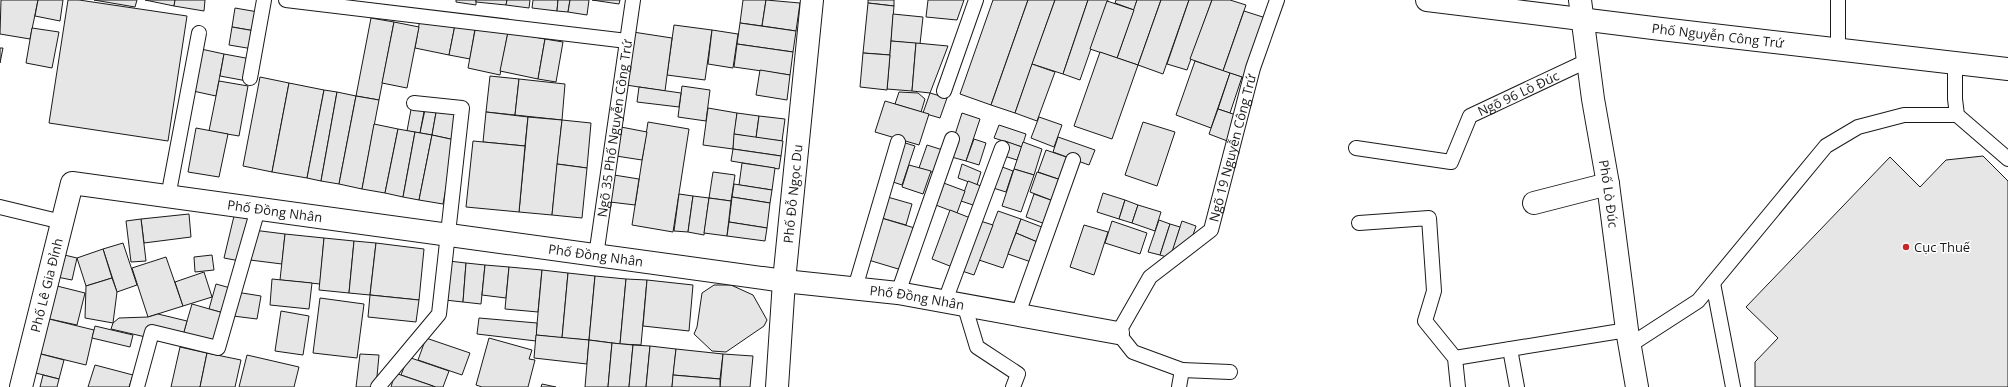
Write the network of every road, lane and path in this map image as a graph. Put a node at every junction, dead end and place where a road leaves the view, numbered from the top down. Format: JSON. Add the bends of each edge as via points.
{"nodes":[{"id":1,"x":264,"y":0,"type":"edge"},
{"id":2,"x":286,"y":0,"type":"edge"},
{"id":3,"x":633,"y":0,"type":"edge"},
{"id":4,"x":812,"y":0,"type":"edge"},
{"id":5,"x":976,"y":0,"type":"edge"},
{"id":6,"x":1278,"y":0,"type":"edge"},
{"id":7,"x":1427,"y":0,"type":"edge"},
{"id":8,"x":1838,"y":0,"type":"edge"},
{"id":9,"x":324,"y":2,"type":"edge"},
{"id":10,"x":1582,"y":10,"type":"edge"},
{"id":11,"x":199,"y":33,"type":"dead end"},
{"id":12,"x":627,"y":41,"type":"junction"},
{"id":13,"x":1838,"y":49,"type":"junction"},
{"id":14,"x":1589,"y":60,"type":"junction"},
{"id":15,"x":1955,"y":63,"type":"junction"},
{"id":16,"x":2008,"y":69,"type":"edge"},
{"id":17,"x":250,"y":78,"type":"dead end"},
{"id":18,"x":944,"y":90,"type":"dead end"},
{"id":19,"x":414,"y":103,"type":"dead end"},
{"id":20,"x":1957,"y":115,"type":"junction"},
{"id":21,"x":952,"y":139,"type":"dead end"},
{"id":22,"x":898,"y":142,"type":"dead end"},
{"id":23,"x":1002,"y":148,"type":"dead end"},
{"id":24,"x":1356,"y":148,"type":"dead end"},
{"id":25,"x":2008,"y":159,"type":"edge"},
{"id":26,"x":1073,"y":160,"type":"dead end"},
{"id":27,"x":72,"y":183,"type":"joint"},
{"id":28,"x":1608,"y":184,"type":"junction"},
{"id":29,"x":168,"y":197,"type":"junction"},
{"id":30,"x":1534,"y":203,"type":"dead end"},
{"id":31,"x":0,"y":207,"type":"edge"},
{"id":32,"x":258,"y":209,"type":"junction"},
{"id":33,"x":62,"y":222,"type":"junction"},
{"id":34,"x":1359,"y":223,"type":"dead end"},
{"id":35,"x":448,"y":235,"type":"junction"},
{"id":36,"x":596,"y":256,"type":"junction"},
{"id":37,"x":784,"y":281,"type":"junction"},
{"id":38,"x":1714,"y":283,"type":"junction"},
{"id":39,"x":855,"y":288,"type":"junction"},
{"id":40,"x":898,"y":293,"type":"junction"},
{"id":41,"x":954,"y":302,"type":"junction"},
{"id":42,"x":1018,"y":314,"type":"junction"},
{"id":43,"x":1118,"y":333,"type":"junction"},
{"id":44,"x":1629,"y":338,"type":"junction"},
{"id":45,"x":1510,"y":349,"type":"junction"},
{"id":46,"x":1455,"y":358,"type":"junction"},
{"id":47,"x":1182,"y":370,"type":"junction"},
{"id":48,"x":1230,"y":372,"type":"dead end"},
{"id":49,"x":21,"y":387,"type":"edge"},
{"id":50,"x":137,"y":387,"type":"edge"},
{"id":51,"x":378,"y":387,"type":"edge"},
{"id":52,"x":777,"y":387,"type":"edge"},
{"id":53,"x":1013,"y":387,"type":"edge"},
{"id":54,"x":1179,"y":387,"type":"edge"},
{"id":55,"x":1458,"y":387,"type":"edge"},
{"id":56,"x":1517,"y":387,"type":"edge"},
{"id":57,"x":1637,"y":387,"type":"edge"},
{"id":58,"x":1733,"y":387,"type":"edge"}],
"edges":[{"from":1,"to":17,"type":"lane"},
{"from":2,"to":9,"type":"lane"},
{"from":3,"to":12,"type":"lane","name":"Ngõ 35 Phố Nguyễn Công Trứ"},
{"from":4,"to":37,"type":"street","name":"Phố Đỗ Ngọc Du"},
{"from":5,"to":18,"type":"lane"},
{"from":6,"to":43,"type":"lane","name":"Ngõ 19 Nguyễn Công Trứ","via":[[1253,68],[1211,230],[1150,278]]},
{"from":7,"to":10,"type":"street","name":"Phố Nguyễn Công Trứ"},
{"from":8,"to":13,"type":"lane"},
{"from":9,"to":12,"type":"lane"},
{"from":10,"to":13,"type":"street","name":"Phố Nguyễn Công Trứ"},
{"from":10,"to":14,"type":"street","name":"Phố Lò Đúc"},
{"from":11,"to":29,"type":"lane"},
{"from":12,"to":36,"type":"lane","name":"Ngõ 35 Phố Nguyễn Công Trứ"},
{"from":13,"to":15,"type":"street","name":"Phố Nguyễn Công Trứ"},
{"from":14,"to":24,"type":"lane","name":"Ngõ 96 Lò Đúc","via":[[1470,116],[1451,162]]},
{"from":14,"to":28,"type":"street","name":"Phố Lò Đúc"},
{"from":15,"to":16,"type":"street","name":"Phố Nguyễn Công Trứ"},
{"from":15,"to":20,"type":"lane"},
{"from":19,"to":35,"type":"lane","via":[[462,108]]},
{"from":20,"to":25,"type":"lane"},
{"from":20,"to":38,"type":"lane","via":[[1904,115],[1858,127],[1826,146]]},
{"from":21,"to":40,"type":"lane"},
{"from":22,"to":39,"type":"lane"},
{"from":23,"to":41,"type":"lane"},
{"from":26,"to":42,"type":"lane"},
{"from":27,"to":29,"type":"street","name":"Phố Đồng Nhân"},
{"from":27,"to":33,"type":"street","name":"Phố Lê Gia Đỉnh"},
{"from":28,"to":30,"type":"street"},
{"from":28,"to":44,"type":"street","name":"Phố Lò Đúc"},
{"from":29,"to":32,"type":"street","name":"Phố Đồng Nhân"},
{"from":31,"to":33,"type":"lane"},
{"from":32,"to":35,"type":"street","name":"Phố Đồng Nhân"},
{"from":32,"to":50,"type":"lane","via":[[218,348],[152,332]]},
{"from":33,"to":49,"type":"street","name":"Phố Lê Gia Đỉnh"},
{"from":34,"to":46,"type":"lane","via":[[1429,218],[1434,291],[1425,321]]},
{"from":35,"to":36,"type":"street","name":"Phố Đồng Nhân"},
{"from":35,"to":51,"type":"lane","via":[[438,314]]},
{"from":36,"to":37,"type":"street","name":"Phố Đồng Nhân"},
{"from":37,"to":39,"type":"street","name":"Phố Đồng Nhân"},
{"from":37,"to":52,"type":"street","name":"Phố Đỗ Ngọc Du"},
{"from":38,"to":44,"type":"lane","via":[[1698,301]]},
{"from":38,"to":58,"type":"lane"},
{"from":39,"to":40,"type":"street","name":"Phố Đồng Nhân"},
{"from":40,"to":41,"type":"street","name":"Phố Đồng Nhân"},
{"from":41,"to":42,"type":"street","name":"Phố Đồng Nhân"},
{"from":41,"to":53,"type":"lane","via":[[978,347],[1018,374]]},
{"from":42,"to":43,"type":"street","name":"Phố Đồng Nhân"},
{"from":43,"to":47,"type":"lane","via":[[1133,352]]},
{"from":44,"to":45,"type":"lane"},
{"from":44,"to":57,"type":"street","name":"Phố Lò Đúc"},
{"from":45,"to":46,"type":"lane"},
{"from":45,"to":56,"type":"lane"},
{"from":46,"to":55,"type":"lane"},
{"from":47,"to":48,"type":"lane"},
{"from":47,"to":54,"type":"lane"}]}
